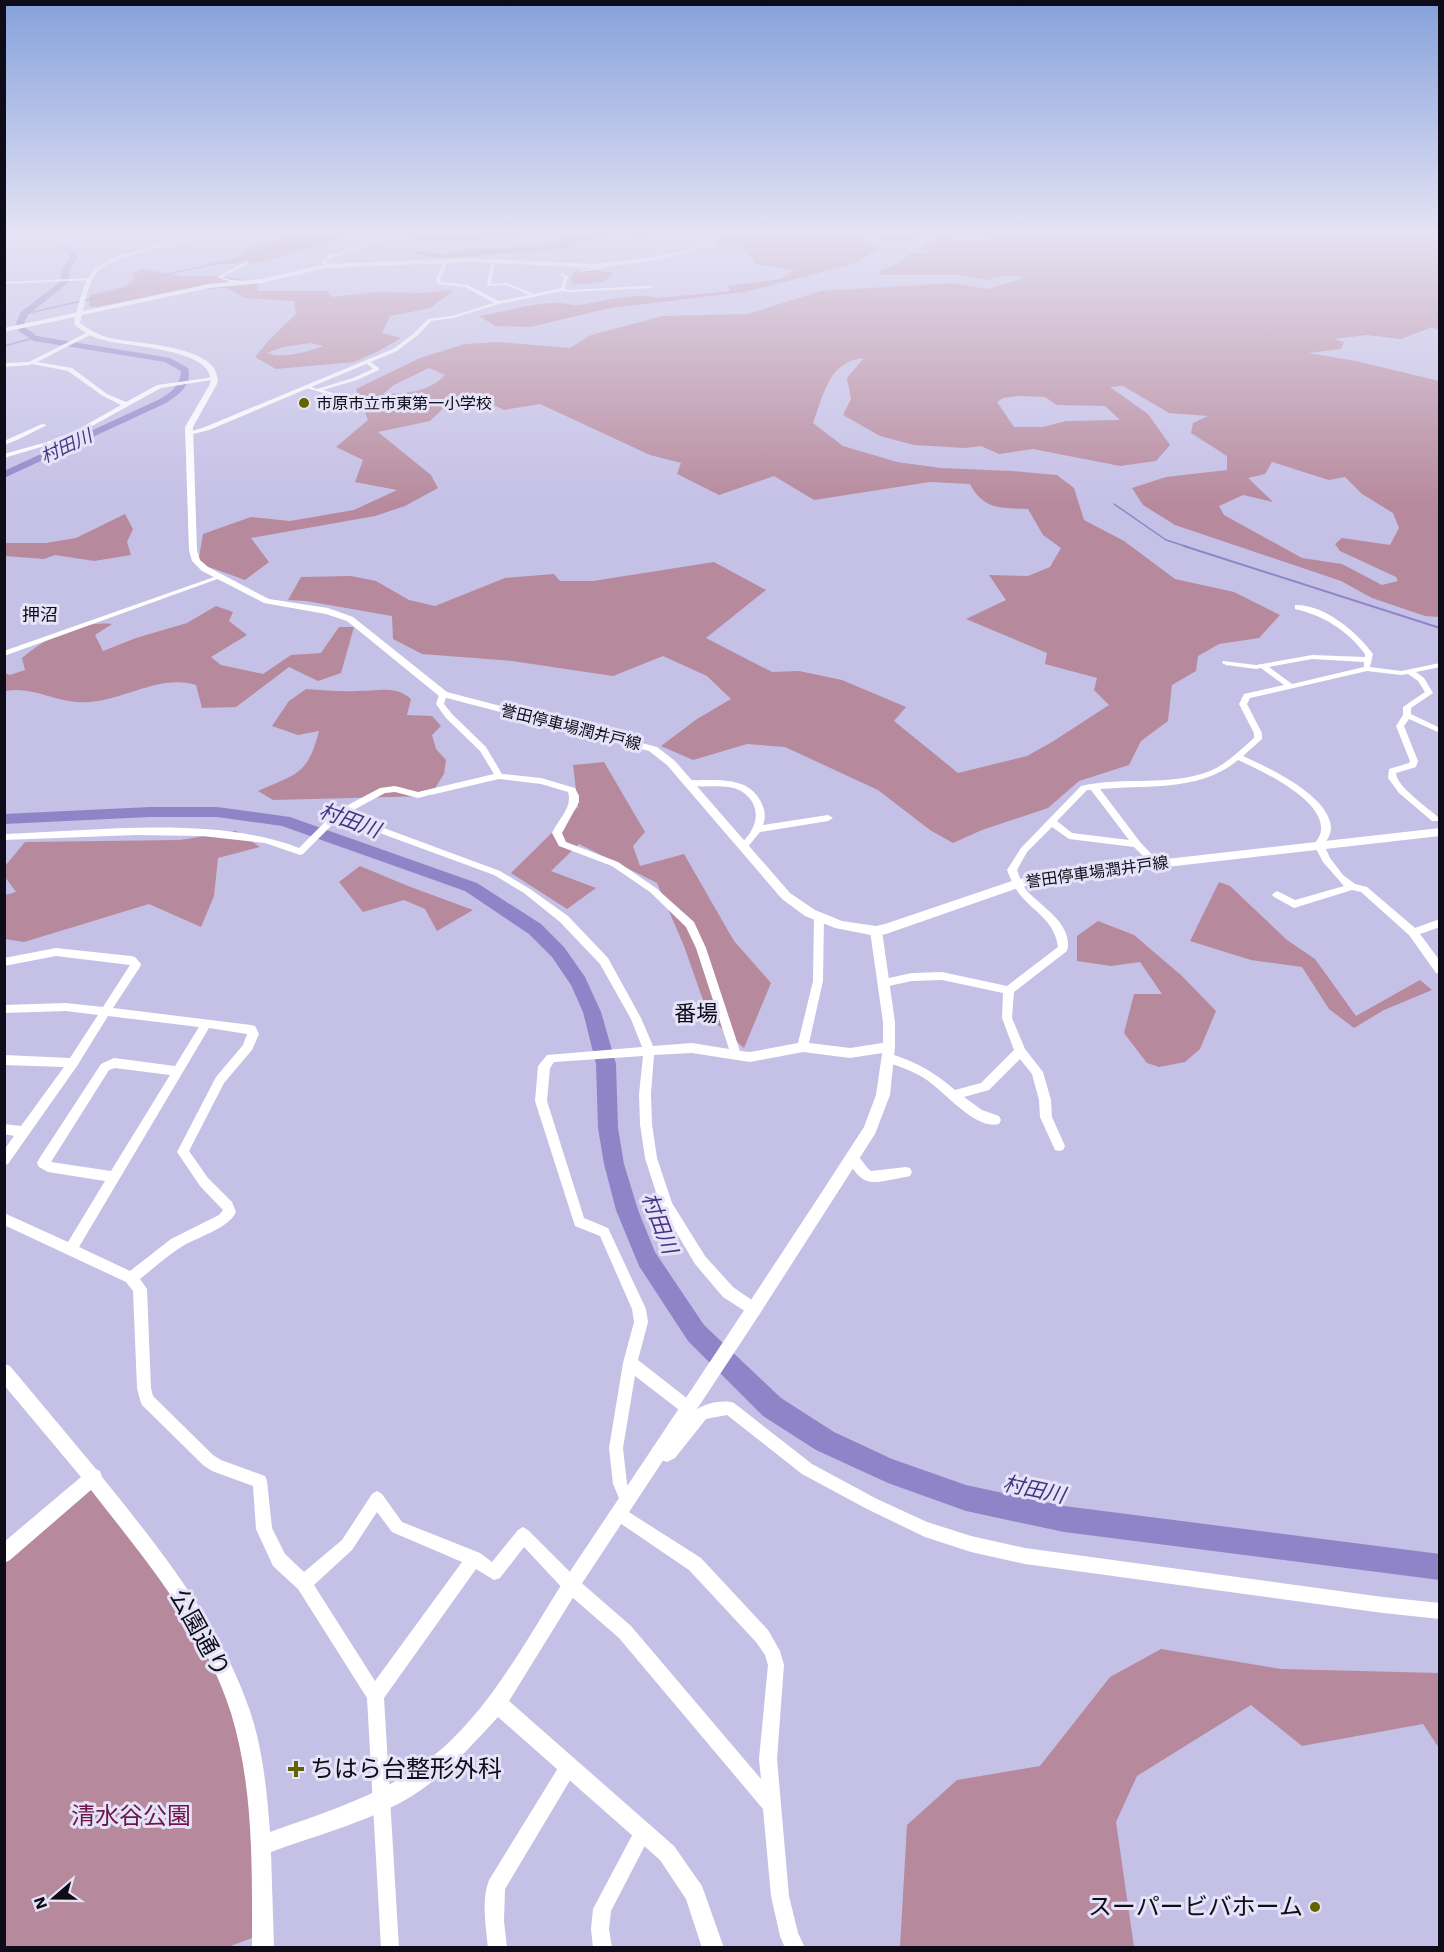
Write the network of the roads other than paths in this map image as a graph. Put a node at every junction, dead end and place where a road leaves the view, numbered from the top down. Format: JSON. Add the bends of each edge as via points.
{"nodes":[{"id":1,"x":37,"y":323,"type":"edge"},
{"id":2,"x":77,"y":323,"type":"edge"},
{"id":3,"x":427,"y":323,"type":"edge"},
{"id":4,"x":4,"y":330,"type":"edge"},
{"id":5,"x":88,"y":334,"type":"junction"},
{"id":6,"x":416,"y":334,"type":"joint"},
{"id":7,"x":368,"y":362,"type":"junction"},
{"id":8,"x":30,"y":363,"type":"junction"},
{"id":9,"x":4,"y":365,"type":"edge"},
{"id":10,"x":215,"y":379,"type":"junction"},
{"id":11,"x":306,"y":387,"type":"junction"},
{"id":12,"x":318,"y":390,"type":"junction"},
{"id":13,"x":346,"y":399,"type":"dead end"},
{"id":14,"x":125,"y":404,"type":"junction"},
{"id":15,"x":44,"y":425,"type":"dead end"},
{"id":16,"x":189,"y":433,"type":"junction"},
{"id":17,"x":4,"y":443,"type":"edge"},
{"id":18,"x":4,"y":456,"type":"edge"},
{"id":19,"x":219,"y":578,"type":"junction"},
{"id":20,"x":1298,"y":607,"type":"dead end"},
{"id":21,"x":4,"y":654,"type":"edge"},
{"id":22,"x":1226,"y":663,"type":"dead end"},
{"id":23,"x":1368,"y":665,"type":"junction"},
{"id":24,"x":1440,"y":665,"type":"edge"},
{"id":25,"x":1263,"y":666,"type":"junction"},
{"id":26,"x":1411,"y":672,"type":"junction"},
{"id":27,"x":1291,"y":687,"type":"junction"},
{"id":28,"x":443,"y":694,"type":"junction"},
{"id":29,"x":1407,"y":715,"type":"junction"},
{"id":30,"x":1440,"y":731,"type":"edge"},
{"id":31,"x":1236,"y":756,"type":"junction"},
{"id":32,"x":499,"y":776,"type":"junction"},
{"id":33,"x":689,"y":783,"type":"junction"},
{"id":34,"x":1093,"y":786,"type":"junction"},
{"id":35,"x":338,"y":814,"type":"junction"},
{"id":36,"x":828,"y":818,"type":"dead end"},
{"id":37,"x":1435,"y":819,"type":"dead end"},
{"id":38,"x":1052,"y":822,"type":"junction"},
{"id":39,"x":758,"y":829,"type":"junction"},
{"id":40,"x":1440,"y":832,"type":"edge"},
{"id":41,"x":4,"y":837,"type":"edge"},
{"id":42,"x":1137,"y":844,"type":"junction"},
{"id":43,"x":1319,"y":845,"type":"junction"},
{"id":44,"x":744,"y":846,"type":"junction"},
{"id":45,"x":1155,"y":863,"type":"junction"},
{"id":46,"x":1016,"y":884,"type":"junction"},
{"id":47,"x":1352,"y":887,"type":"junction"},
{"id":48,"x":1277,"y":895,"type":"dead end"},
{"id":49,"x":819,"y":917,"type":"junction"},
{"id":50,"x":1440,"y":922,"type":"edge"},
{"id":51,"x":876,"y":931,"type":"junction"},
{"id":52,"x":1413,"y":932,"type":"junction"},
{"id":53,"x":4,"y":962,"type":"edge"},
{"id":54,"x":1440,"y":970,"type":"edge"},
{"id":55,"x":884,"y":982,"type":"junction"},
{"id":56,"x":1010,"y":990,"type":"junction"},
{"id":57,"x":4,"y":1009,"type":"edge"},
{"id":58,"x":107,"y":1010,"type":"junction"},
{"id":59,"x":207,"y":1023,"type":"junction"},
{"id":60,"x":803,"y":1047,"type":"junction"},
{"id":61,"x":649,"y":1050,"type":"junction"},
{"id":62,"x":1020,"y":1051,"type":"junction"},
{"id":63,"x":888,"y":1053,"type":"junction"},
{"id":64,"x":736,"y":1055,"type":"junction"},
{"id":65,"x":4,"y":1060,"type":"edge"},
{"id":66,"x":73,"y":1063,"type":"junction"},
{"id":67,"x":178,"y":1071,"type":"junction"},
{"id":68,"x":954,"y":1095,"type":"junction"},
{"id":69,"x":995,"y":1120,"type":"dead end"},
{"id":70,"x":4,"y":1129,"type":"edge"},
{"id":71,"x":24,"y":1132,"type":"junction"},
{"id":72,"x":1059,"y":1146,"type":"dead end"},
{"id":73,"x":853,"y":1158,"type":"junction"},
{"id":74,"x":4,"y":1160,"type":"edge"},
{"id":75,"x":906,"y":1172,"type":"dead end"},
{"id":76,"x":114,"y":1177,"type":"junction"},
{"id":77,"x":4,"y":1219,"type":"edge"},
{"id":78,"x":71,"y":1249,"type":"junction"},
{"id":79,"x":131,"y":1278,"type":"junction"},
{"id":80,"x":754,"y":1310,"type":"junction"},
{"id":81,"x":630,"y":1363,"type":"junction"},
{"id":82,"x":4,"y":1372,"type":"edge"},
{"id":83,"x":688,"y":1408,"type":"junction"},
{"id":84,"x":658,"y":1452,"type":"junction"},
{"id":85,"x":94,"y":1478,"type":"junction"},
{"id":86,"x":623,"y":1507,"type":"junction"},
{"id":87,"x":4,"y":1554,"type":"edge"},
{"id":88,"x":474,"y":1559,"type":"junction"},
{"id":89,"x":304,"y":1583,"type":"junction"},
{"id":90,"x":571,"y":1585,"type":"junction"},
{"id":91,"x":1440,"y":1611,"type":"edge"},
{"id":92,"x":375,"y":1696,"type":"junction"},
{"id":93,"x":497,"y":1703,"type":"junction"},
{"id":94,"x":569,"y":1766,"type":"junction"},
{"id":95,"x":380,"y":1802,"type":"junction"},
{"id":96,"x":771,"y":1804,"type":"junction"},
{"id":97,"x":642,"y":1832,"type":"junction"},
{"id":98,"x":261,"y":1846,"type":"junction"},
{"id":99,"x":263,"y":1947,"type":"edge"},
{"id":100,"x":390,"y":1947,"type":"edge"},
{"id":101,"x":498,"y":1947,"type":"edge"},
{"id":102,"x":603,"y":1947,"type":"edge"},
{"id":103,"x":713,"y":1947,"type":"edge"},
{"id":104,"x":796,"y":1947,"type":"edge"}],
"edges":[{"from":1,"to":4,"type":"main road"},
{"from":2,"to":5,"type":"main road"},
{"from":3,"to":6,"type":"street"},
{"from":5,"to":8,"type":"street"},
{"from":5,"to":10,"type":"main road","via":[[191,354],[210,367]]},
{"from":6,"to":7,"type":"street","via":[[395,350]]},
{"from":7,"to":11,"type":"street"},
{"from":7,"to":12,"type":"street","via":[[377,369]]},
{"from":8,"to":9,"type":"street"},
{"from":8,"to":14,"type":"street","via":[[70,369],[105,395]]},
{"from":10,"to":14,"type":"street","via":[[166,385]]},
{"from":10,"to":16,"type":"main road","name":"誉田停車場潤井戸線","via":[[194,415]]},
{"from":11,"to":12,"type":"street"},
{"from":11,"to":16,"type":"street"},
{"from":12,"to":13,"type":"street"},
{"from":14,"to":18,"type":"street","via":[[61,438]]},
{"from":15,"to":17,"type":"street"},
{"from":16,"to":19,"type":"main road","name":"誉田停車場潤井戸線","via":[[193,555]]},
{"from":19,"to":21,"type":"street"},
{"from":19,"to":28,"type":"main road","name":"誉田停車場潤井戸線","via":[[267,601],[350,619]]},
{"from":20,"to":23,"type":"street","via":[[1320,613],[1354,638],[1369,654]]},
{"from":22,"to":25,"type":"street"},
{"from":23,"to":25,"type":"street","via":[[1312,657]]},
{"from":23,"to":26,"type":"street","via":[[1389,673]]},
{"from":23,"to":27,"type":"street"},
{"from":24,"to":26,"type":"street"},
{"from":25,"to":27,"type":"street"},
{"from":26,"to":29,"type":"street","via":[[1429,693],[1407,707]]},
{"from":27,"to":31,"type":"street","via":[[1246,696],[1243,704],[1258,739]]},
{"from":28,"to":32,"type":"street","via":[[440,704],[483,749]]},
{"from":28,"to":33,"type":"main road","name":"誉田停車場潤井戸線","via":[[645,745],[660,752]]},
{"from":29,"to":30,"type":"street"},
{"from":29,"to":37,"type":"street","via":[[1400,726],[1413,765],[1392,771],[1392,777],[1402,791]]},
{"from":31,"to":34,"type":"street","via":[[1215,772],[1192,779]]},
{"from":31,"to":43,"type":"street","via":[[1282,780],[1318,810],[1326,828]]},
{"from":32,"to":35,"type":"street","via":[[418,795],[383,790]]},
{"from":32,"to":64,"type":"street","via":[[541,781],[572,790],[575,801],[557,830],[559,841],[615,864],[653,890],[690,925]]},
{"from":33,"to":39,"type":"street","via":[[747,789],[760,809]]},
{"from":33,"to":44,"type":"main road","name":"誉田停車場潤井戸線"},
{"from":34,"to":38,"type":"street","via":[[1084,788]]},
{"from":34,"to":42,"type":"street"},
{"from":35,"to":41,"type":"street","via":[[300,852],[267,840],[170,832]]},
{"from":35,"to":61,"type":"street","via":[[497,873],[549,907],[604,962]]},
{"from":36,"to":39,"type":"street"},
{"from":38,"to":42,"type":"street","via":[[1069,836]]},
{"from":38,"to":46,"type":"street","via":[[1024,850],[1012,870]]},
{"from":39,"to":44,"type":"street"},
{"from":40,"to":43,"type":"main road","name":"誉田停車場潤井戸線"},
{"from":42,"to":45,"type":"street"},
{"from":43,"to":45,"type":"main road","name":"誉田停車場潤井戸線"},
{"from":43,"to":47,"type":"street","via":[[1326,860]]},
{"from":44,"to":49,"type":"main road","name":"誉田停車場潤井戸線","via":[[786,896]]},
{"from":45,"to":46,"type":"main road","name":"誉田停車場潤井戸線"},
{"from":46,"to":51,"type":"main road","name":"誉田停車場潤井戸線"},
{"from":46,"to":56,"type":"street","via":[[1045,910],[1060,934],[1063,948]]},
{"from":47,"to":48,"type":"street","via":[[1294,904]]},
{"from":47,"to":52,"type":"street","via":[[1364,889]]},
{"from":49,"to":51,"type":"main road","name":"誉田停車場潤井戸線"},
{"from":49,"to":60,"type":"street","via":[[818,981]]},
{"from":50,"to":52,"type":"street"},
{"from":51,"to":55,"type":"street"},
{"from":52,"to":54,"type":"street"},
{"from":53,"to":58,"type":"street","via":[[56,952],[131,960],[135,969]]},
{"from":55,"to":56,"type":"street","via":[[942,976]]},
{"from":55,"to":63,"type":"street"},
{"from":56,"to":62,"type":"street","via":[[1007,1018]]},
{"from":57,"to":58,"type":"street","via":[[66,1006]]},
{"from":58,"to":59,"type":"street"},
{"from":58,"to":66,"type":"street"},
{"from":59,"to":67,"type":"street"},
{"from":59,"to":79,"type":"street","via":[[251,1029],[253,1034],[248,1047],[220,1080],[183,1152],[230,1212],[176,1243]]},
{"from":60,"to":63,"type":"street"},
{"from":60,"to":64,"type":"street","via":[[750,1057]]},
{"from":61,"to":64,"type":"street","via":[[692,1048]]},
{"from":61,"to":80,"type":"street","via":[[646,1124],[651,1158],[666,1205],[700,1260],[728,1292]]},
{"from":61,"to":81,"type":"street","via":[[551,1058],[544,1066],[541,1101],[579,1222],[604,1232],[639,1309],[641,1322]]},
{"from":62,"to":68,"type":"street","via":[[985,1087]]},
{"from":62,"to":72,"type":"street","via":[[1037,1072],[1046,1117]]},
{"from":63,"to":68,"type":"street","via":[[929,1075]]},
{"from":63,"to":73,"type":"street","via":[[885,1089]]},
{"from":65,"to":66,"type":"street"},
{"from":66,"to":71,"type":"street"},
{"from":67,"to":76,"type":"street"},
{"from":67,"to":76,"type":"street","via":[[114,1063],[105,1067],[43,1163]]},
{"from":68,"to":69,"type":"street","via":[[981,1115]]},
{"from":70,"to":71,"type":"street"},
{"from":71,"to":74,"type":"street"},
{"from":73,"to":75,"type":"street","via":[[869,1177]]},
{"from":73,"to":80,"type":"street"},
{"from":76,"to":78,"type":"street"},
{"from":77,"to":78,"type":"street"},
{"from":78,"to":79,"type":"street"},
{"from":79,"to":89,"type":"street","via":[[140,1289],[147,1400],[208,1460],[260,1481],[264,1529],[279,1560]]},
{"from":80,"to":83,"type":"street"},
{"from":81,"to":83,"type":"street"},
{"from":81,"to":86,"type":"street","via":[[616,1448]]},
{"from":82,"to":85,"type":"street","name":"公園通り"},
{"from":83,"to":84,"type":"street"},
{"from":84,"to":86,"type":"street"},
{"from":84,"to":91,"type":"street","via":[[670,1453],[702,1413],[729,1408],[816,1474],[925,1529],[971,1544],[1025,1556]]},
{"from":85,"to":87,"type":"street"},
{"from":85,"to":98,"type":"street","name":"公園通り","via":[[174,1584],[230,1685],[248,1738],[258,1793]]},
{"from":86,"to":90,"type":"street"},
{"from":86,"to":96,"type":"street","via":[[695,1564],[747,1618],[772,1651],[776,1665],[768,1759]]},
{"from":88,"to":89,"type":"street","via":[[397,1527],[377,1499],[346,1545]]},
{"from":88,"to":90,"type":"street","via":[[494,1572],[522,1535]]},
{"from":88,"to":92,"type":"street"},
{"from":89,"to":92,"type":"street"},
{"from":90,"to":93,"type":"street"},
{"from":90,"to":96,"type":"street","via":[[624,1632]]},
{"from":92,"to":95,"type":"street"},
{"from":93,"to":94,"type":"street"},
{"from":93,"to":95,"type":"street","via":[[435,1768]]},
{"from":94,"to":97,"type":"street"},
{"from":94,"to":101,"type":"street","via":[[496,1887]]},
{"from":95,"to":98,"type":"street"},
{"from":95,"to":100,"type":"street"},
{"from":96,"to":104,"type":"street","via":[[780,1896],[789,1936]]},
{"from":97,"to":102,"type":"street","via":[[602,1909]]},
{"from":97,"to":103,"type":"street","via":[[667,1853],[695,1893]]},
{"from":98,"to":99,"type":"street","name":"公園通り"}]}
